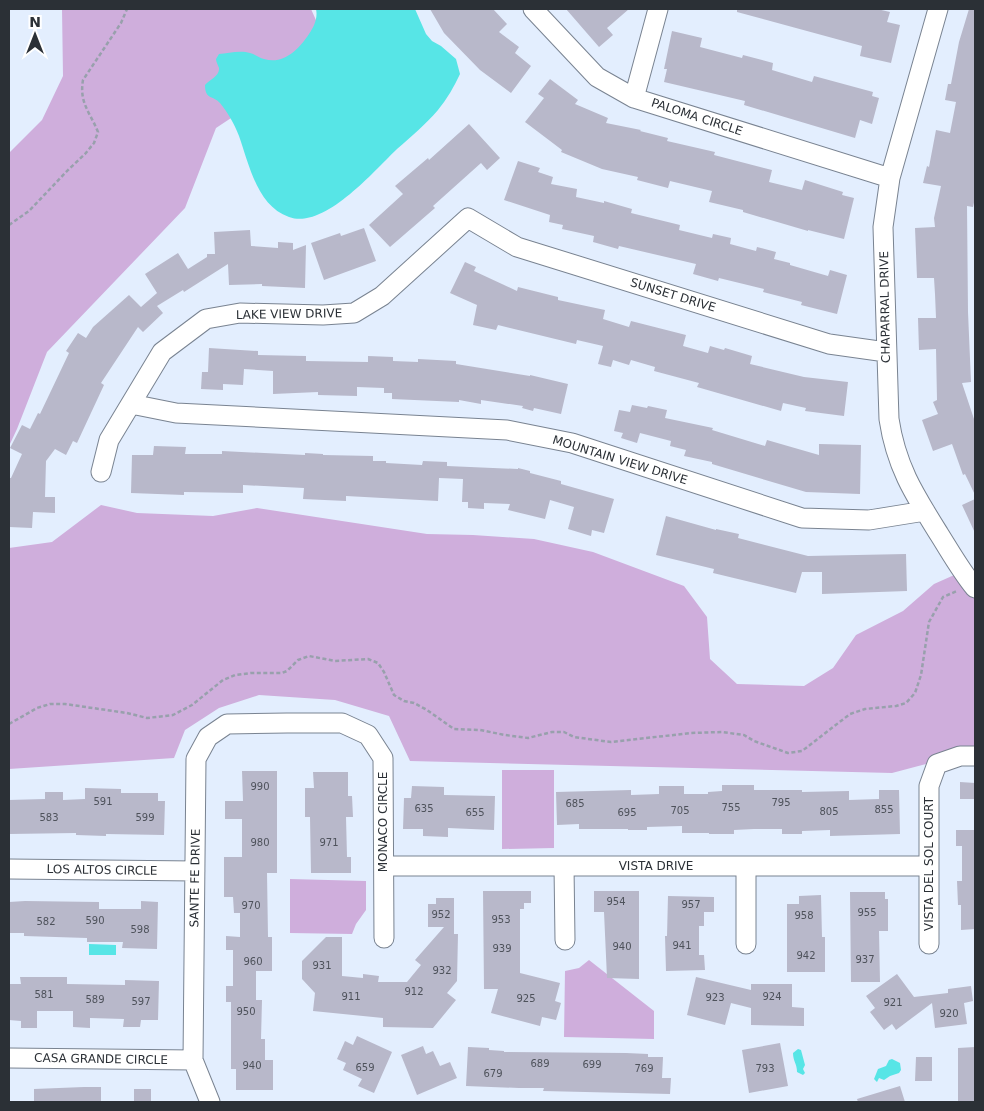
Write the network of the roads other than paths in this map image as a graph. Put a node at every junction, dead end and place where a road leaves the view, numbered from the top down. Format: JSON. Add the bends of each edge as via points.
{"nodes":[{"id":1,"x":533,"y":9,"type":"edge"},
{"id":2,"x":658,"y":9,"type":"edge"},
{"id":3,"x":938,"y":9,"type":"edge"},
{"id":4,"x":634,"y":98,"type":"junction"},
{"id":5,"x":890,"y":178,"type":"junction"},
{"id":6,"x":468,"y":218,"type":"joint"},
{"id":7,"x":886,"y":352,"type":"junction"},
{"id":8,"x":132,"y":404,"type":"junction"},
{"id":9,"x":102,"y":472,"type":"dead end"},
{"id":10,"x":925,"y":511,"type":"junction"},
{"id":11,"x":974,"y":587,"type":"edge"},
{"id":12,"x":286,"y":723,"type":"joint"},
{"id":13,"x":975,"y":756,"type":"edge"},
{"id":14,"x":384,"y":866,"type":"junction"},
{"id":15,"x":564,"y":866,"type":"junction"},
{"id":16,"x":746,"y":866,"type":"junction"},
{"id":17,"x":928,"y":866,"type":"junction"},
{"id":18,"x":9,"y":870,"type":"edge"},
{"id":19,"x":195,"y":871,"type":"junction"},
{"id":20,"x":384,"y":938,"type":"dead end"},
{"id":21,"x":566,"y":940,"type":"dead end"},
{"id":22,"x":746,"y":944,"type":"dead end"},
{"id":23,"x":929,"y":944,"type":"dead end"},
{"id":24,"x":9,"y":1058,"type":"edge"},
{"id":25,"x":193,"y":1060,"type":"junction"},
{"id":26,"x":210,"y":1102,"type":"edge"}],
"edges":[{"from":1,"to":4,"type":"street","name":"PALOMA CIRCLE","via":[[597,77]]},
{"from":2,"to":4,"type":"street"},
{"from":3,"to":5,"type":"street","name":"CHAPARRAL DRIVE"},
{"from":4,"to":5,"type":"street","name":"PALOMA CIRCLE"},
{"from":5,"to":7,"type":"street","name":"CHAPARRAL DRIVE","via":[[883,227]]},
{"from":6,"to":7,"type":"street","name":"SUNSET DRIVE","via":[[518,247],[829,344]]},
{"from":6,"to":8,"type":"street","name":"LAKE VIEW DRIVE","via":[[382,296],[354,313],[240,313],[206,319],[162,352]]},
{"from":7,"to":10,"type":"street","name":"CHAPARRAL DRIVE","via":[[892,443],[903,472]]},
{"from":8,"to":9,"type":"street","name":"LAKE VIEW DRIVE","via":[[109,440]]},
{"from":8,"to":10,"type":"street","name":"MOUNTAIN VIEW DRIVE","via":[[176,413],[507,430],[572,443],[802,518],[869,520]]},
{"from":10,"to":11,"type":"street","name":"CHAPARRAL DRIVE"},
{"from":12,"to":14,"type":"street","name":"MONACO CIRCLE","via":[[342,723],[372,740],[383,758]]},
{"from":12,"to":19,"type":"street","name":"SANTE FE DRIVE","via":[[227,724],[208,737],[196,759]]},
{"from":13,"to":17,"type":"street","name":"VISTA DEL SOL COURT","via":[[960,756],[937,764],[929,786]]},
{"from":14,"to":15,"type":"street","name":"VISTA DRIVE"},
{"from":14,"to":20,"type":"street","name":"MONACO CIRCLE"},
{"from":15,"to":16,"type":"street","name":"VISTA DRIVE"},
{"from":15,"to":21,"type":"street"},
{"from":16,"to":17,"type":"street","name":"VISTA DRIVE"},
{"from":16,"to":22,"type":"street"},
{"from":17,"to":23,"type":"street","name":"VISTA DEL SOL COURT"},
{"from":18,"to":19,"type":"street","name":"LOS ALTOS CIRCLE"},
{"from":19,"to":25,"type":"street","name":"SANTE FE DRIVE"},
{"from":24,"to":25,"type":"street","name":"CASA GRANDE CIRCLE"},
{"from":25,"to":26,"type":"street","name":"SANTE FE DRIVE"}]}
